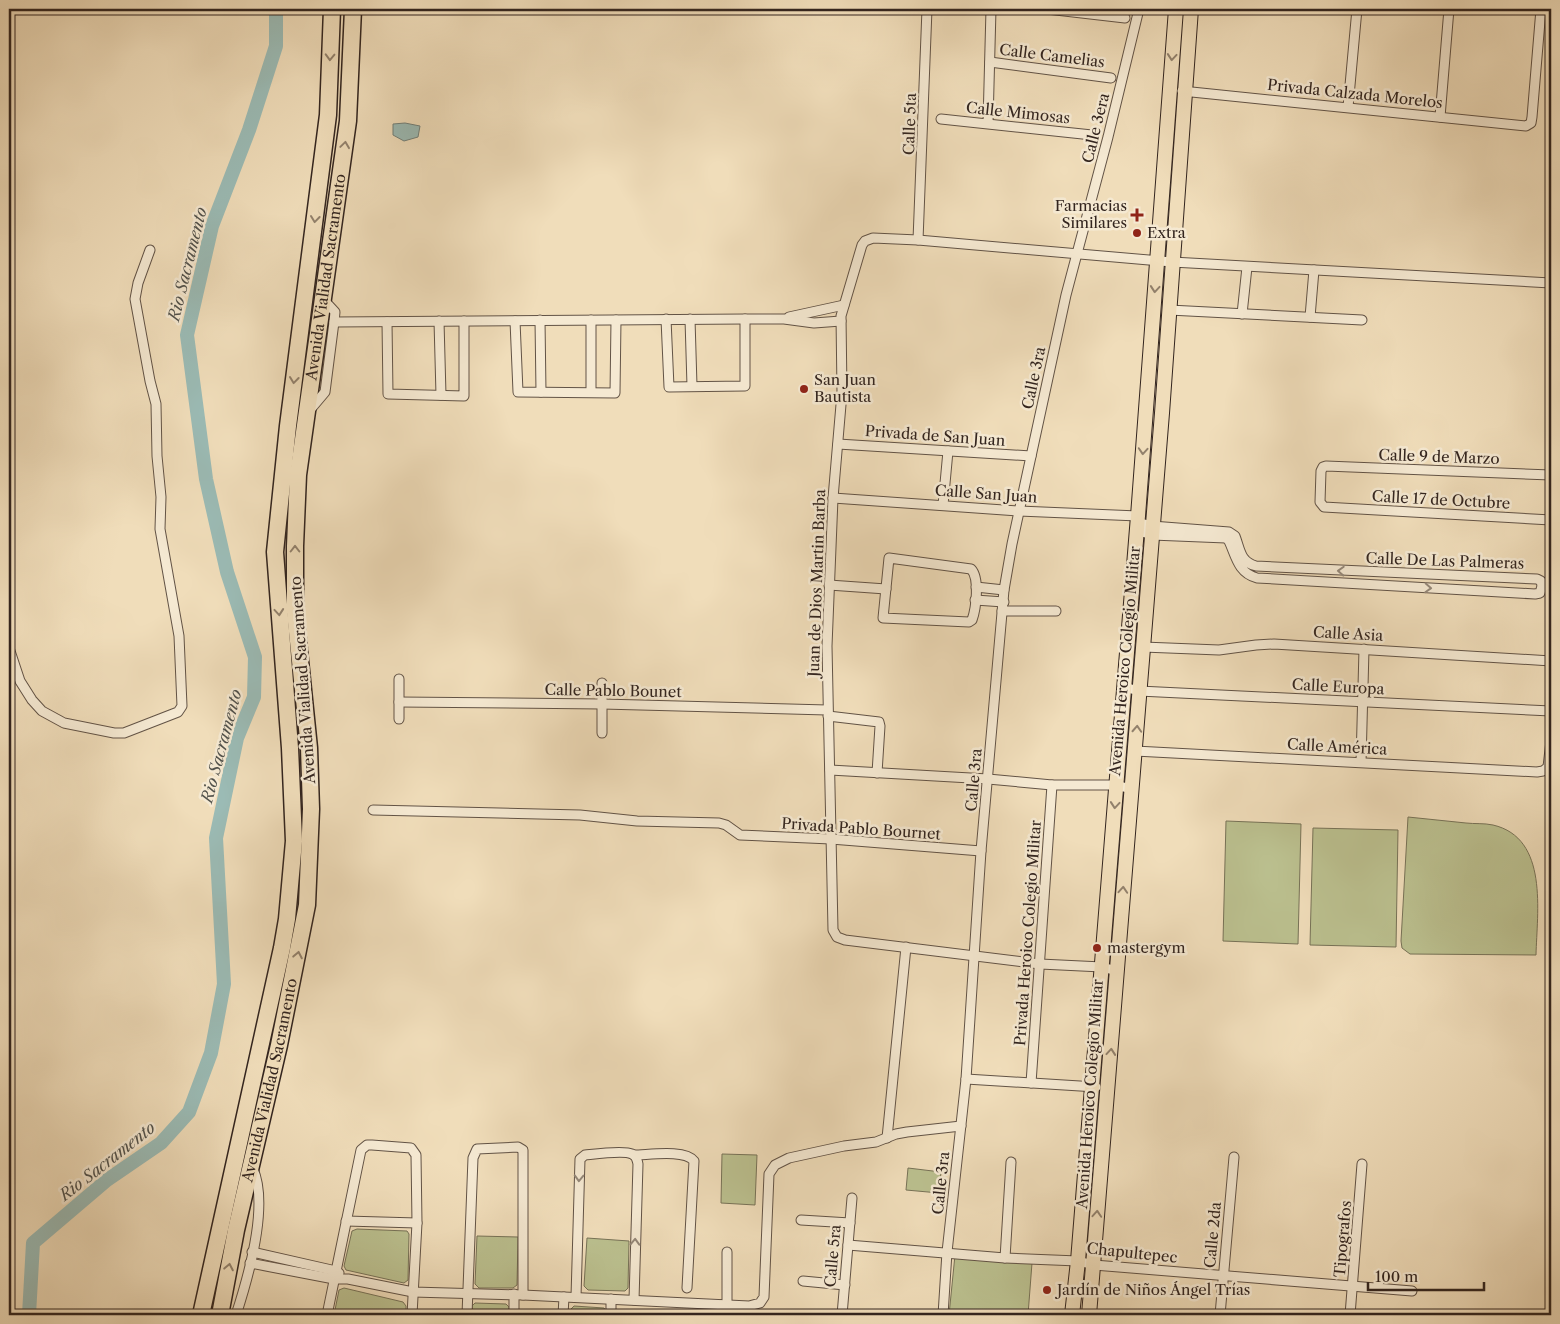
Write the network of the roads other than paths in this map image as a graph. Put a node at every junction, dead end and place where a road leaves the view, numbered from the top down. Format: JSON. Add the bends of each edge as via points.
{"nodes":[{"id":1,"x":332,"y":9,"type":"edge"},
{"id":2,"x":353,"y":9,"type":"edge"},
{"id":3,"x":927,"y":9,"type":"edge"},
{"id":4,"x":991,"y":9,"type":"edge"},
{"id":5,"x":1047,"y":9,"type":"edge"},
{"id":6,"x":1139,"y":9,"type":"edge"},
{"id":7,"x":1176,"y":9,"type":"edge"},
{"id":8,"x":1191,"y":9,"type":"edge"},
{"id":9,"x":1357,"y":9,"type":"edge"},
{"id":10,"x":1449,"y":9,"type":"edge"},
{"id":11,"x":1541,"y":9,"type":"edge"},
{"id":12,"x":1125,"y":18,"type":"dead end"},
{"id":13,"x":990,"y":62,"type":"junction"},
{"id":14,"x":1111,"y":78,"type":"dead end"},
{"id":15,"x":1169,"y":89,"type":"junction"},
{"id":16,"x":1185,"y":91,"type":"junction"},
{"id":17,"x":1348,"y":107,"type":"junction"},
{"id":18,"x":1440,"y":117,"type":"junction"},
{"id":19,"x":941,"y":119,"type":"dead end"},
{"id":20,"x":988,"y":123,"type":"junction"},
{"id":21,"x":1092,"y":135,"type":"dead end"},
{"id":22,"x":918,"y":240,"type":"junction"},
{"id":23,"x":150,"y":250,"type":"dead end"},
{"id":24,"x":1078,"y":254,"type":"junction"},
{"id":25,"x":1158,"y":260,"type":"junction"},
{"id":26,"x":1172,"y":262,"type":"junction"},
{"id":27,"x":1247,"y":267,"type":"junction"},
{"id":28,"x":1314,"y":270,"type":"junction"},
{"id":29,"x":1551,"y":283,"type":"edge"},
{"id":30,"x":322,"y":298,"type":"junction"},
{"id":31,"x":844,"y":305,"type":"junction"},
{"id":32,"x":1169,"y":310,"type":"junction"},
{"id":33,"x":1242,"y":314,"type":"junction"},
{"id":34,"x":1310,"y":317,"type":"junction"},
{"id":35,"x":666,"y":319,"type":"junction"},
{"id":36,"x":690,"y":319,"type":"junction"},
{"id":37,"x":745,"y":319,"type":"junction"},
{"id":38,"x":784,"y":319,"type":"junction"},
{"id":39,"x":540,"y":320,"type":"junction"},
{"id":40,"x":591,"y":320,"type":"junction"},
{"id":41,"x":616,"y":320,"type":"junction"},
{"id":42,"x":1362,"y":320,"type":"dead end"},
{"id":43,"x":439,"y":321,"type":"junction"},
{"id":44,"x":464,"y":321,"type":"junction"},
{"id":45,"x":515,"y":321,"type":"junction"},
{"id":46,"x":842,"y":321,"type":"junction"},
{"id":47,"x":334,"y":322,"type":"junction"},
{"id":48,"x":387,"y":322,"type":"junction"},
{"id":49,"x":692,"y":386,"type":"junction"},
{"id":50,"x":541,"y":392,"type":"junction"},
{"id":51,"x":591,"y":392,"type":"junction"},
{"id":52,"x":440,"y":395,"type":"junction"},
{"id":53,"x":307,"y":413,"type":"junction"},
{"id":54,"x":838,"y":444,"type":"junction"},
{"id":55,"x":948,"y":451,"type":"junction"},
{"id":56,"x":1031,"y":456,"type":"junction"},
{"id":57,"x":1551,"y":475,"type":"edge"},
{"id":58,"x":832,"y":498,"type":"junction"},
{"id":59,"x":943,"y":505,"type":"junction"},
{"id":60,"x":1328,"y":507,"type":"joint"},
{"id":61,"x":1019,"y":511,"type":"junction"},
{"id":62,"x":1551,"y":520,"type":"edge"},
{"id":63,"x":1137,"y":523,"type":"junction"},
{"id":64,"x":1152,"y":530,"type":"junction"},
{"id":65,"x":1244,"y":566,"type":"junction"},
{"id":66,"x":1403,"y":574,"type":"junction"},
{"id":67,"x":829,"y":585,"type":"junction"},
{"id":68,"x":976,"y":587,"type":"junction"},
{"id":69,"x":1403,"y":587,"type":"junction"},
{"id":70,"x":886,"y":589,"type":"junction"},
{"id":71,"x":1004,"y":590,"type":"junction"},
{"id":72,"x":975,"y":600,"type":"junction"},
{"id":73,"x":1003,"y":607,"type":"junction"},
{"id":74,"x":1056,"y":611,"type":"dead end"},
{"id":75,"x":1143,"y":647,"type":"junction"},
{"id":76,"x":9,"y":648,"type":"edge"},
{"id":77,"x":1364,"y":649,"type":"junction"},
{"id":78,"x":1551,"y":661,"type":"edge"},
{"id":79,"x":399,"y":679,"type":"dead end"},
{"id":80,"x":602,"y":683,"type":"dead end"},
{"id":81,"x":1124,"y":687,"type":"junction"},
{"id":82,"x":1139,"y":690,"type":"junction"},
{"id":83,"x":399,"y":702,"type":"junction"},
{"id":84,"x":1363,"y":703,"type":"junction"},
{"id":85,"x":602,"y":704,"type":"junction"},
{"id":86,"x":1551,"y":711,"type":"edge"},
{"id":87,"x":828,"y":713,"type":"junction"},
{"id":88,"x":399,"y":720,"type":"dead end"},
{"id":89,"x":602,"y":733,"type":"dead end"},
{"id":90,"x":1551,"y":741,"type":"edge"},
{"id":91,"x":1135,"y":750,"type":"junction"},
{"id":92,"x":1361,"y":762,"type":"junction"},
{"id":93,"x":830,"y":770,"type":"junction"},
{"id":94,"x":877,"y":773,"type":"junction"},
{"id":95,"x":988,"y":779,"type":"junction"},
{"id":96,"x":1052,"y":785,"type":"junction"},
{"id":97,"x":1116,"y":785,"type":"junction"},
{"id":98,"x":1131,"y":789,"type":"junction"},
{"id":99,"x":373,"y":810,"type":"dead end"},
{"id":100,"x":831,"y":839,"type":"junction"},
{"id":101,"x":981,"y":851,"type":"junction"},
{"id":102,"x":906,"y":947,"type":"junction"},
{"id":103,"x":973,"y":955,"type":"junction"},
{"id":104,"x":1040,"y":964,"type":"junction"},
{"id":105,"x":1102,"y":967,"type":"junction"},
{"id":106,"x":1116,"y":970,"type":"junction"},
{"id":107,"x":966,"y":1079,"type":"junction"},
{"id":108,"x":1031,"y":1083,"type":"junction"},
{"id":109,"x":1092,"y":1086,"type":"junction"},
{"id":110,"x":1106,"y":1089,"type":"junction"},
{"id":111,"x":961,"y":1126,"type":"junction"},
{"id":112,"x":887,"y":1138,"type":"junction"},
{"id":113,"x":634,"y":1155,"type":"junction"},
{"id":114,"x":1234,"y":1157,"type":"dead end"},
{"id":115,"x":1011,"y":1162,"type":"dead end"},
{"id":116,"x":1362,"y":1164,"type":"dead end"},
{"id":117,"x":251,"y":1166,"type":"junction"},
{"id":118,"x":852,"y":1198,"type":"dead end"},
{"id":119,"x":801,"y":1220,"type":"dead end"},
{"id":120,"x":346,"y":1221,"type":"junction"},
{"id":121,"x":416,"y":1223,"type":"junction"},
{"id":122,"x":850,"y":1223,"type":"junction"},
{"id":123,"x":848,"y":1245,"type":"junction"},
{"id":124,"x":252,"y":1252,"type":"junction"},
{"id":125,"x":727,"y":1252,"type":"dead end"},
{"id":126,"x":948,"y":1252,"type":"junction"},
{"id":127,"x":1005,"y":1258,"type":"junction"},
{"id":128,"x":1078,"y":1261,"type":"junction"},
{"id":129,"x":250,"y":1262,"type":"junction"},
{"id":130,"x":1094,"y":1266,"type":"junction"},
{"id":131,"x":296,"y":1267,"type":"junction"},
{"id":132,"x":335,"y":1275,"type":"junction"},
{"id":133,"x":1223,"y":1277,"type":"junction"},
{"id":134,"x":803,"y":1281,"type":"dead end"},
{"id":135,"x":845,"y":1285,"type":"junction"},
{"id":136,"x":687,"y":1288,"type":"dead end"},
{"id":137,"x":1352,"y":1288,"type":"junction"},
{"id":138,"x":1412,"y":1291,"type":"dead end"},
{"id":139,"x":413,"y":1292,"type":"junction"},
{"id":140,"x":468,"y":1293,"type":"junction"},
{"id":141,"x":519,"y":1294,"type":"junction"},
{"id":142,"x":564,"y":1297,"type":"junction"},
{"id":143,"x":576,"y":1297,"type":"junction"},
{"id":144,"x":610,"y":1299,"type":"junction"},
{"id":145,"x":634,"y":1300,"type":"junction"},
{"id":146,"x":724,"y":1305,"type":"junction"},
{"id":147,"x":749,"y":1311,"type":"edge"},
{"id":148,"x":201,"y":1315,"type":"edge"},
{"id":149,"x":220,"y":1315,"type":"edge"},
{"id":150,"x":236,"y":1315,"type":"edge"},
{"id":151,"x":326,"y":1315,"type":"edge"},
{"id":152,"x":412,"y":1315,"type":"edge"},
{"id":153,"x":467,"y":1315,"type":"edge"},
{"id":154,"x":514,"y":1315,"type":"edge"},
{"id":155,"x":563,"y":1315,"type":"edge"},
{"id":156,"x":611,"y":1315,"type":"edge"},
{"id":157,"x":722,"y":1315,"type":"edge"},
{"id":158,"x":842,"y":1315,"type":"edge"},
{"id":159,"x":942,"y":1315,"type":"edge"},
{"id":160,"x":1072,"y":1315,"type":"edge"},
{"id":161,"x":1089,"y":1315,"type":"edge"},
{"id":162,"x":1220,"y":1315,"type":"edge"},
{"id":163,"x":1350,"y":1315,"type":"edge"}],
"edges":[{"from":1,"to":148,"type":"highway","name":"Avenida Vialidad Sacramento","one_way":true,"via":[[328,115],[275,552],[290,748],[294,841],[290,889],[282,948]]},
{"from":30,"to":2,"type":"highway","name":"Avenida Vialidad Sacramento","one_way":true,"via":[[348,121]]},
{"from":3,"to":22,"type":"street","name":"Calle 5ta"},
{"from":4,"to":13,"type":"street"},
{"from":5,"to":12,"type":"street"},
{"from":6,"to":24,"type":"street","name":"Calle 3era"},
{"from":7,"to":15,"type":"main road","name":"Avenida Heroico Colegio Militar","one_way":true},
{"from":8,"to":16,"type":"main road","name":"Avenida Heroico Colegio Militar"},
{"from":9,"to":17,"type":"street"},
{"from":10,"to":18,"type":"street"},
{"from":11,"to":18,"type":"street","name":"Privada Calzada Morelos","via":[[1531,123],[1526,126]]},
{"from":13,"to":14,"type":"street","name":"Calle Camelias"},
{"from":13,"to":20,"type":"street"},
{"from":15,"to":16,"type":"street","name":"Privada Calzada Morelos"},
{"from":15,"to":25,"type":"main road","name":"Avenida Heroico Colegio Militar"},
{"from":16,"to":17,"type":"street","name":"Privada Calzada Morelos"},
{"from":16,"to":26,"type":"main road","name":"Avenida Heroico Colegio Militar"},
{"from":17,"to":18,"type":"street","name":"Privada Calzada Morelos"},
{"from":19,"to":20,"type":"street","name":"Calle Mimosas"},
{"from":20,"to":21,"type":"street","name":"Calle Mimosas"},
{"from":22,"to":24,"type":"street"},
{"from":22,"to":31,"type":"street","name":"Juan de Dios Martin Barba","via":[[873,238],[865,241],[859,250]]},
{"from":23,"to":76,"type":"street","via":[[135,299],[156,404],[160,529],[179,636],[182,706],[178,712],[124,733],[64,723],[42,712],[32,700],[20,681]]},
{"from":24,"to":25,"type":"street"},
{"from":24,"to":56,"type":"street","name":"Calle 3ra"},
{"from":25,"to":26,"type":"street"},
{"from":25,"to":63,"type":"main road","name":"Avenida Heroico Colegio Militar","one_way":true},
{"from":26,"to":27,"type":"street"},
{"from":26,"to":32,"type":"main road","name":"Avenida Heroico Colegio Militar"},
{"from":27,"to":28,"type":"street"},
{"from":27,"to":33,"type":"street"},
{"from":28,"to":29,"type":"street"},
{"from":28,"to":34,"type":"street"},
{"from":30,"to":47,"type":"street","via":[[335,312]]},
{"from":30,"to":53,"type":"highway","name":"Avenida Vialidad Sacramento"},
{"from":31,"to":38,"type":"street"},
{"from":31,"to":46,"type":"street","name":"Juan de Dios Martin Barba"},
{"from":32,"to":33,"type":"street"},
{"from":32,"to":64,"type":"main road","name":"Avenida Heroico Colegio Militar"},
{"from":33,"to":34,"type":"street"},
{"from":34,"to":42,"type":"street"},
{"from":35,"to":36,"type":"street"},
{"from":35,"to":41,"type":"street"},
{"from":35,"to":49,"type":"street","via":[[669,387]]},
{"from":36,"to":37,"type":"street"},
{"from":36,"to":49,"type":"street"},
{"from":37,"to":38,"type":"street"},
{"from":37,"to":49,"type":"street","via":[[744,386]]},
{"from":38,"to":46,"type":"street","via":[[814,323]]},
{"from":39,"to":40,"type":"street"},
{"from":39,"to":45,"type":"street"},
{"from":39,"to":50,"type":"street"},
{"from":40,"to":41,"type":"street"},
{"from":40,"to":51,"type":"street"},
{"from":41,"to":51,"type":"street","via":[[615,393]]},
{"from":43,"to":44,"type":"street"},
{"from":43,"to":48,"type":"street"},
{"from":43,"to":52,"type":"street"},
{"from":44,"to":45,"type":"street"},
{"from":44,"to":52,"type":"street","via":[[464,396]]},
{"from":45,"to":50,"type":"street","via":[[518,392]]},
{"from":46,"to":54,"type":"street","name":"Juan de Dios Martin Barba"},
{"from":47,"to":48,"type":"street"},
{"from":47,"to":53,"type":"street","via":[[325,392]]},
{"from":48,"to":52,"type":"street","via":[[388,394]]},
{"from":50,"to":51,"type":"street"},
{"from":117,"to":53,"type":"highway","name":"Avenida Vialidad Sacramento","one_way":true,"via":[[280,1045],[307,904],[310,791],[307,722],[295,612],[296,504]]},
{"from":54,"to":55,"type":"street","name":"Privada de San Juan"},
{"from":54,"to":58,"type":"street","name":"Juan de Dios Martin Barba"},
{"from":55,"to":56,"type":"street","name":"Privada de San Juan"},
{"from":55,"to":59,"type":"street"},
{"from":56,"to":61,"type":"street","name":"Calle 3ra"},
{"from":57,"to":60,"type":"street","name":"Calle 9 de Marzo","via":[[1326,466],[1321,471],[1320,502]]},
{"from":58,"to":59,"type":"street","name":"Calle San Juan"},
{"from":58,"to":67,"type":"street","name":"Juan de Dios Martin Barba"},
{"from":59,"to":61,"type":"street","name":"Calle San Juan"},
{"from":60,"to":62,"type":"street","name":"Calle 17 de Octubre"},
{"from":61,"to":63,"type":"street","name":"Calle San Juan"},
{"from":61,"to":71,"type":"street","name":"Calle 3ra"},
{"from":63,"to":64,"type":"street"},
{"from":63,"to":81,"type":"main road","name":"Avenida Heroico Colegio Militar"},
{"from":64,"to":65,"type":"street","via":[[1226,538],[1238,564]]},
{"from":64,"to":75,"type":"main road","name":"Avenida Heroico Colegio Militar"},
{"from":66,"to":65,"type":"street","name":"Calle De Las Palmeras","one_way":true},
{"from":65,"to":69,"type":"street","name":"Calle De Las Palmeras","via":[[1246,574],[1257,578]]},
{"from":66,"to":69,"type":"street"},
{"from":69,"to":66,"type":"street","name":"Calle De Las Palmeras","one_way":true,"via":[[1535,594],[1540,593],[1542,586],[1537,579]]},
{"from":67,"to":70,"type":"street"},
{"from":67,"to":87,"type":"street","name":"Juan de Dios Martin Barba"},
{"from":68,"to":70,"type":"street","via":[[974,572],[969,568],[889,558]]},
{"from":68,"to":71,"type":"street"},
{"from":68,"to":72,"type":"street"},
{"from":70,"to":72,"type":"street","via":[[883,618],[969,622],[973,619]]},
{"from":71,"to":73,"type":"street","name":"Calle 3ra"},
{"from":72,"to":73,"type":"street"},
{"from":73,"to":74,"type":"street"},
{"from":73,"to":95,"type":"street","name":"Calle 3ra"},
{"from":75,"to":77,"type":"street","name":"Calle Asia","via":[[1219,650],[1274,644]]},
{"from":75,"to":82,"type":"main road","name":"Avenida Heroico Colegio Militar"},
{"from":77,"to":78,"type":"street","name":"Calle Asia"},
{"from":77,"to":84,"type":"street"},
{"from":79,"to":83,"type":"street"},
{"from":80,"to":85,"type":"street"},
{"from":81,"to":82,"type":"street","name":"Calle Europa"},
{"from":81,"to":97,"type":"main road","name":"Avenida Heroico Colegio Militar"},
{"from":82,"to":84,"type":"street","name":"Calle Europa"},
{"from":91,"to":82,"type":"main road","name":"Avenida Heroico Colegio Militar","one_way":true},
{"from":83,"to":85,"type":"street","name":"Calle Pablo Bounet"},
{"from":83,"to":88,"type":"street"},
{"from":84,"to":86,"type":"street","name":"Calle Europa"},
{"from":84,"to":92,"type":"street"},
{"from":85,"to":87,"type":"street","name":"Calle Pablo Bounet"},
{"from":85,"to":89,"type":"street"},
{"from":87,"to":93,"type":"street","name":"Juan de Dios Martin Barba"},
{"from":87,"to":94,"type":"street","name":"Calle Pablo Bounet","via":[[879,722]]},
{"from":90,"to":92,"type":"street","name":"Calle América","via":[[1548,767],[1537,772]]},
{"from":91,"to":92,"type":"street","name":"Calle América"},
{"from":91,"to":98,"type":"main road","name":"Avenida Heroico Colegio Militar"},
{"from":93,"to":94,"type":"street"},
{"from":93,"to":100,"type":"street","name":"Juan de Dios Martin Barba"},
{"from":94,"to":95,"type":"street"},
{"from":95,"to":96,"type":"street"},
{"from":95,"to":101,"type":"street","name":"Calle 3ra"},
{"from":96,"to":97,"type":"street"},
{"from":96,"to":104,"type":"street","name":"Privada Heroico Colegio Militar"},
{"from":97,"to":98,"type":"street"},
{"from":97,"to":105,"type":"main road","name":"Avenida Heroico Colegio Militar","one_way":true},
{"from":106,"to":98,"type":"main road","name":"Avenida Heroico Colegio Militar","one_way":true},
{"from":99,"to":100,"type":"street","name":"Privada Pablo Bournet","via":[[719,823],[740,835]]},
{"from":100,"to":101,"type":"street","name":"Privada Pablo Bournet"},
{"from":100,"to":102,"type":"street","name":"Juan de Dios Martin Barba","via":[[833,930],[837,937]]},
{"from":101,"to":103,"type":"street","name":"Calle 3ra"},
{"from":102,"to":103,"type":"street"},
{"from":102,"to":112,"type":"street"},
{"from":103,"to":104,"type":"street"},
{"from":103,"to":107,"type":"street","name":"Calle 3ra"},
{"from":104,"to":105,"type":"street"},
{"from":104,"to":108,"type":"street","name":"Privada Heroico Colegio Militar"},
{"from":105,"to":106,"type":"street"},
{"from":105,"to":109,"type":"main road","name":"Avenida Heroico Colegio Militar"},
{"from":110,"to":106,"type":"main road","name":"Avenida Heroico Colegio Militar","one_way":true},
{"from":107,"to":108,"type":"street"},
{"from":107,"to":111,"type":"street","name":"Calle 3ra"},
{"from":108,"to":109,"type":"street"},
{"from":109,"to":110,"type":"street"},
{"from":109,"to":128,"type":"main road","name":"Avenida Heroico Colegio Militar"},
{"from":130,"to":110,"type":"main road","name":"Avenida Heroico Colegio Militar","one_way":true},
{"from":111,"to":112,"type":"street","via":[[920,1130]]},
{"from":111,"to":126,"type":"street","name":"Calle 3ra"},
{"from":112,"to":147,"type":"street","via":[[789,1158],[772,1169],[769,1174],[764,1297]]},
{"from":113,"to":136,"type":"street","via":[[678,1154],[687,1155],[694,1161]]},
{"from":113,"to":143,"type":"street","one_way":true,"via":[[584,1155],[580,1159]]},
{"from":145,"to":113,"type":"street","one_way":true,"via":[[638,1164]]},
{"from":114,"to":133,"type":"street","name":"Calle 2da"},
{"from":115,"to":127,"type":"street"},
{"from":116,"to":137,"type":"street","name":"Tipografos"},
{"from":117,"to":124,"type":"street","via":[[258,1189]]},
{"from":149,"to":117,"type":"highway","name":"Avenida Vialidad Sacramento","one_way":true},
{"from":118,"to":122,"type":"street","name":"Calle 5ra"},
{"from":119,"to":122,"type":"street"},
{"from":120,"to":121,"type":"street"},
{"from":120,"to":121,"type":"street","via":[[361,1150],[372,1145],[411,1148],[415,1153]]},
{"from":120,"to":132,"type":"street"},
{"from":121,"to":139,"type":"street"},
{"from":122,"to":123,"type":"street","name":"Calle 5ra"},
{"from":123,"to":126,"type":"street","name":"Chapultepec"},
{"from":123,"to":135,"type":"street","name":"Calle 5ra"},
{"from":124,"to":129,"type":"street"},
{"from":124,"to":131,"type":"street"},
{"from":125,"to":146,"type":"street"},
{"from":126,"to":127,"type":"street","name":"Chapultepec"},
{"from":126,"to":159,"type":"street","name":"Calle 3ra"},
{"from":127,"to":128,"type":"street","name":"Chapultepec"},
{"from":128,"to":130,"type":"street","name":"Chapultepec"},
{"from":128,"to":160,"type":"main road","name":"Avenida Heroico Colegio Militar"},
{"from":129,"to":131,"type":"street"},
{"from":129,"to":150,"type":"street"},
{"from":130,"to":133,"type":"street","name":"Chapultepec"},
{"from":130,"to":161,"type":"main road","name":"Avenida Heroico Colegio Militar"},
{"from":131,"to":132,"type":"street"},
{"from":132,"to":139,"type":"street"},
{"from":132,"to":151,"type":"street"},
{"from":133,"to":137,"type":"street","name":"Chapultepec"},
{"from":133,"to":162,"type":"street","name":"Calle 2da"},
{"from":134,"to":135,"type":"street"},
{"from":135,"to":158,"type":"street","name":"Calle 5ra"},
{"from":137,"to":138,"type":"street","name":"Chapultepec"},
{"from":137,"to":163,"type":"street","name":"Tipografos"},
{"from":139,"to":140,"type":"street"},
{"from":139,"to":152,"type":"street"},
{"from":140,"to":141,"type":"street"},
{"from":140,"to":141,"type":"street","via":[[474,1153],[477,1149],[518,1147],[523,1150],[524,1158]]},
{"from":140,"to":153,"type":"street"},
{"from":141,"to":142,"type":"street"},
{"from":141,"to":154,"type":"street"},
{"from":142,"to":143,"type":"street"},
{"from":142,"to":155,"type":"street"},
{"from":143,"to":144,"type":"street"},
{"from":144,"to":145,"type":"street"},
{"from":144,"to":156,"type":"street"},
{"from":145,"to":146,"type":"street"},
{"from":146,"to":147,"type":"street"},
{"from":146,"to":157,"type":"street"}]}
